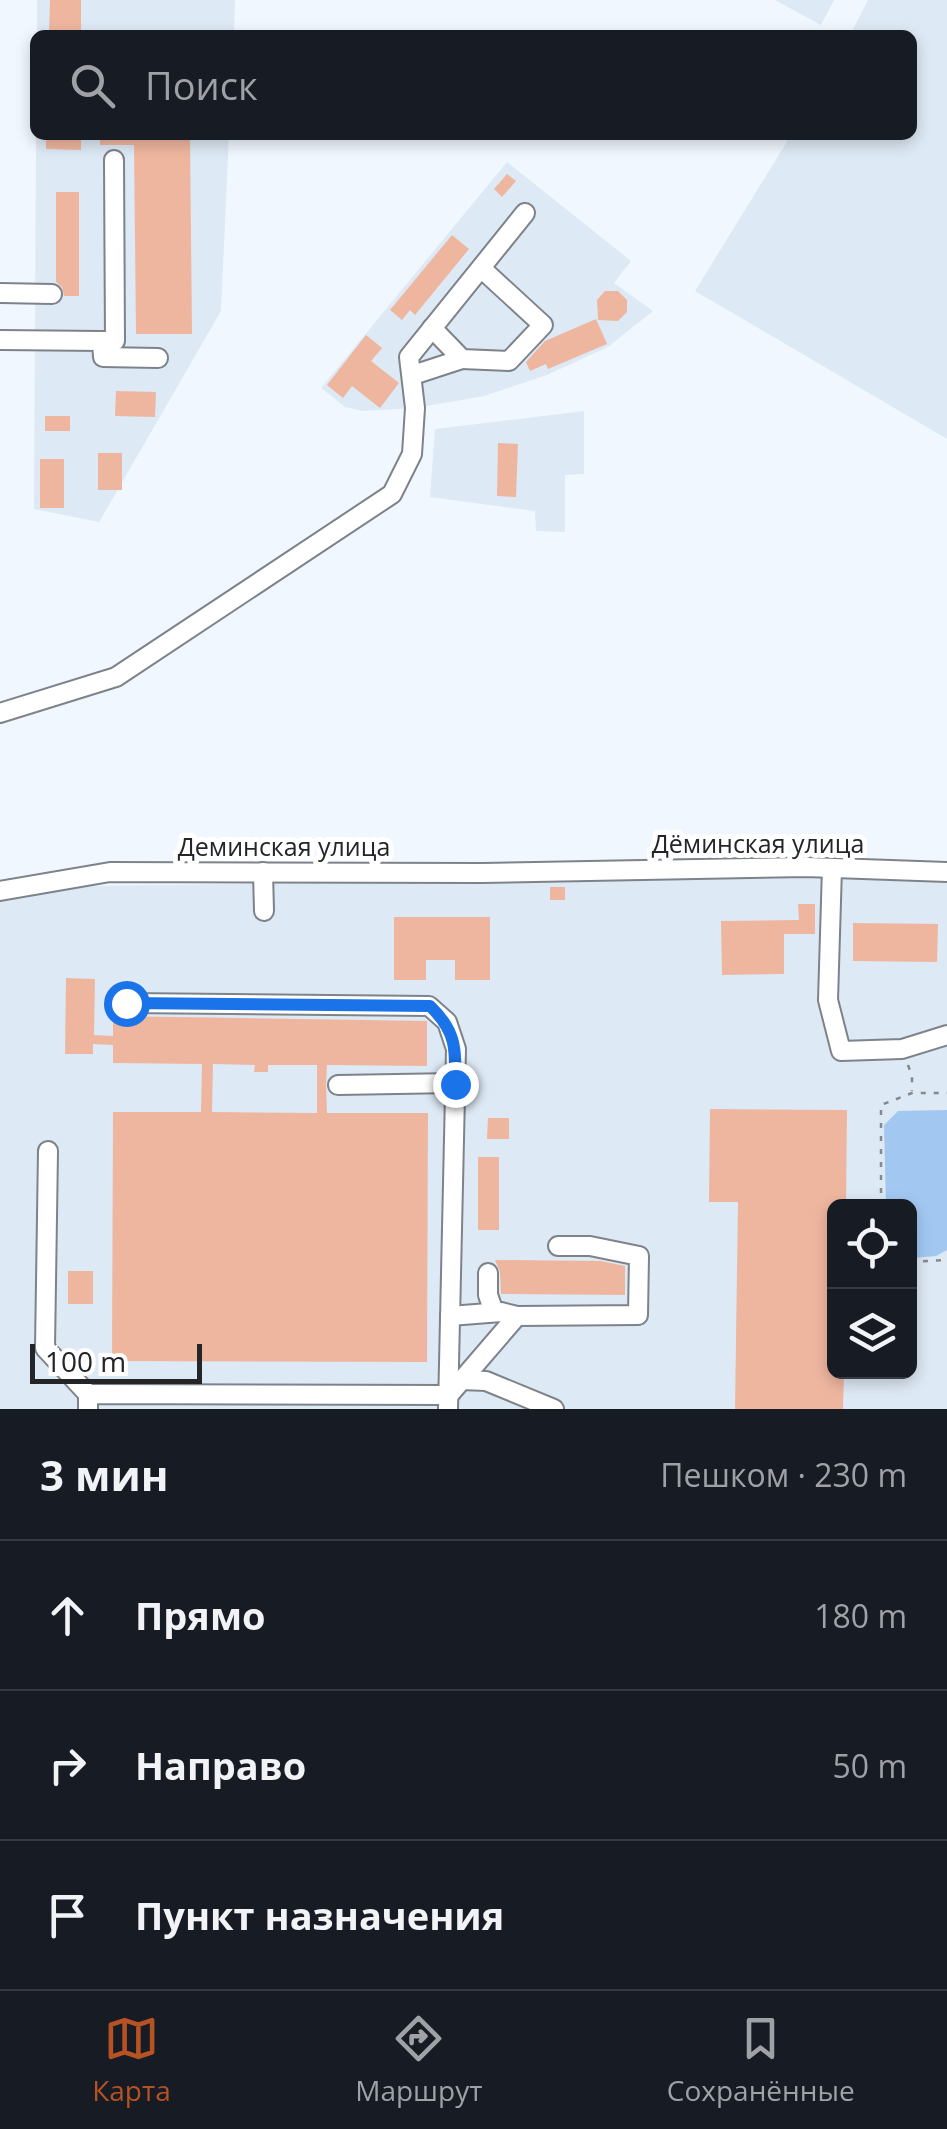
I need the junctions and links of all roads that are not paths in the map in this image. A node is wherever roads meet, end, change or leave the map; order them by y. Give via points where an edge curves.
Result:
1 (114, 160) dead end
2 (525, 213) dead end
3 (481, 268) junction
4 (0, 294) edge
5 (52, 294) dead end
6 (432, 328) junction
7 (0, 340) edge
8 (102, 341) junction
9 (158, 358) dead end
10 (462, 359) junction
11 (413, 374) junction
12 (0, 712) edge
13 (832, 868) junction
14 (569, 870) joint
15 (263, 872) junction
16 (947, 872) edge
17 (0, 891) edge
18 (262, 901) dead end
19 (126, 1003) dead end
20 (947, 1035) edge
21 (338, 1084) dead end
22 (455, 1084) junction
23 (48, 1151) dead end
24 (558, 1246) dead end
25 (488, 1273) dead end
26 (488, 1313) junction
27 (450, 1316) junction
28 (517, 1316) junction
29 (450, 1346) junction
30 (462, 1380) junction
31 (88, 1401) edge
32 (449, 1402) edge
33 (554, 1409) edge

1 - 8 street via 116,341
2 - 3 street
3 - 6 street
3 - 10 street via 543,325 510,361
4 - 5 street
6 - 10 street
6 - 11 street via 409,357
7 - 8 street
8 - 9 street via 103,358
10 - 11 street
11 - 12 street via 412,454 392,494 116,677
13 - 14 street, Дёминская улица
13 - 16 street, Дёминская улица
13 - 20 street via 828,1000 841,1051 902,1049
14 - 15 street, Деминская улица
15 - 17 street, Деминская улица via 110,872
15 - 18 street
19 - 22 street via 430,1006 447,1022 456,1049
21 - 22 street
22 - 27 street
23 - 31 street via 44,1348
24 - 28 street via 639,1256 638,1315
25 - 26 street
26 - 27 street
26 - 28 street
26 - 29 street
27 - 29 street
28 - 30 street
29 - 32 street
30 - 32 street
30 - 33 street via 486,1381
31 - 32 street

